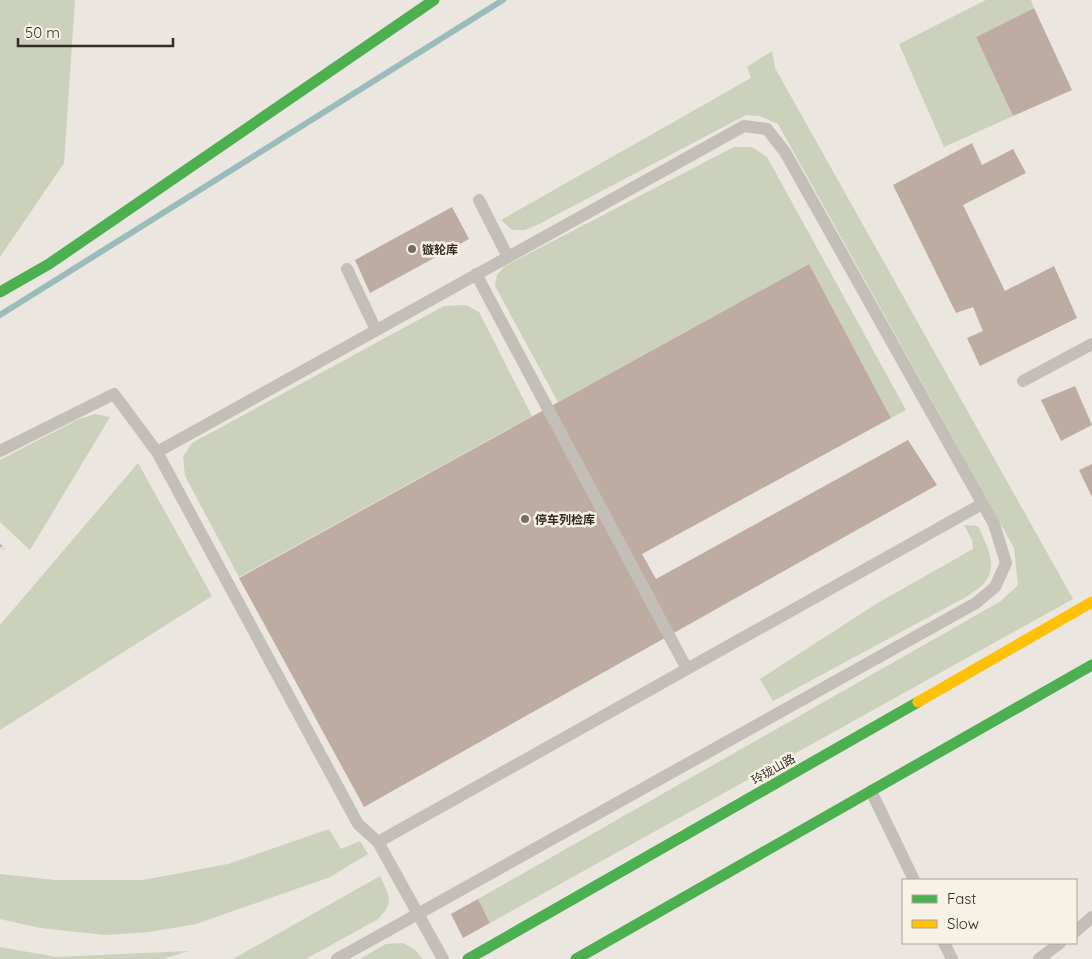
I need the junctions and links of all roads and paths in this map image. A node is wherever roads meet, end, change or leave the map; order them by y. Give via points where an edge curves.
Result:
1 (434, 0) edge
2 (479, 200) dead end
3 (508, 257) junction
4 (347, 269) dead end
5 (476, 274) junction
6 (0, 292) edge
7 (376, 330) junction
8 (1092, 344) edge
9 (1022, 381) dead end
10 (0, 451) edge
11 (157, 452) junction
12 (982, 504) junction
13 (0, 545) edge
14 (4, 549) dead end
15 (1092, 602) edge
16 (1092, 665) edge
17 (687, 669) junction
18 (872, 790) junction
19 (378, 842) junction
20 (914, 879) edge
21 (417, 914) junction
22 (1092, 917) edge
23 (1077, 930) edge
24 (944, 944) edge
25 (1059, 944) edge
26 (337, 959) edge
27 (443, 959) edge
28 (468, 959) edge
29 (576, 959) edge
30 (952, 959) edge
31 (1039, 959) edge

1 - 6 main road via 49,264
2 - 3 lane
3 - 5 lane
3 - 12 lane via 744,126 767,129 784,152
4 - 7 lane
5 - 7 lane
5 - 17 lane
7 - 11 lane
8 - 9 lane
10 - 11 lane via 114,394
11 - 19 lane via 358,824
12 - 17 lane
12 - 21 lane via 994,524 1006,563 995,587 976,604
13 - 14 path
15 - 28 main road, 玲珑山路
16 - 18 main road
17 - 19 lane
18 - 20 lane
18 - 29 main road
19 - 21 lane
21 - 26 lane
21 - 27 lane
22 - 23 lane
24 - 30 lane
25 - 31 lane

